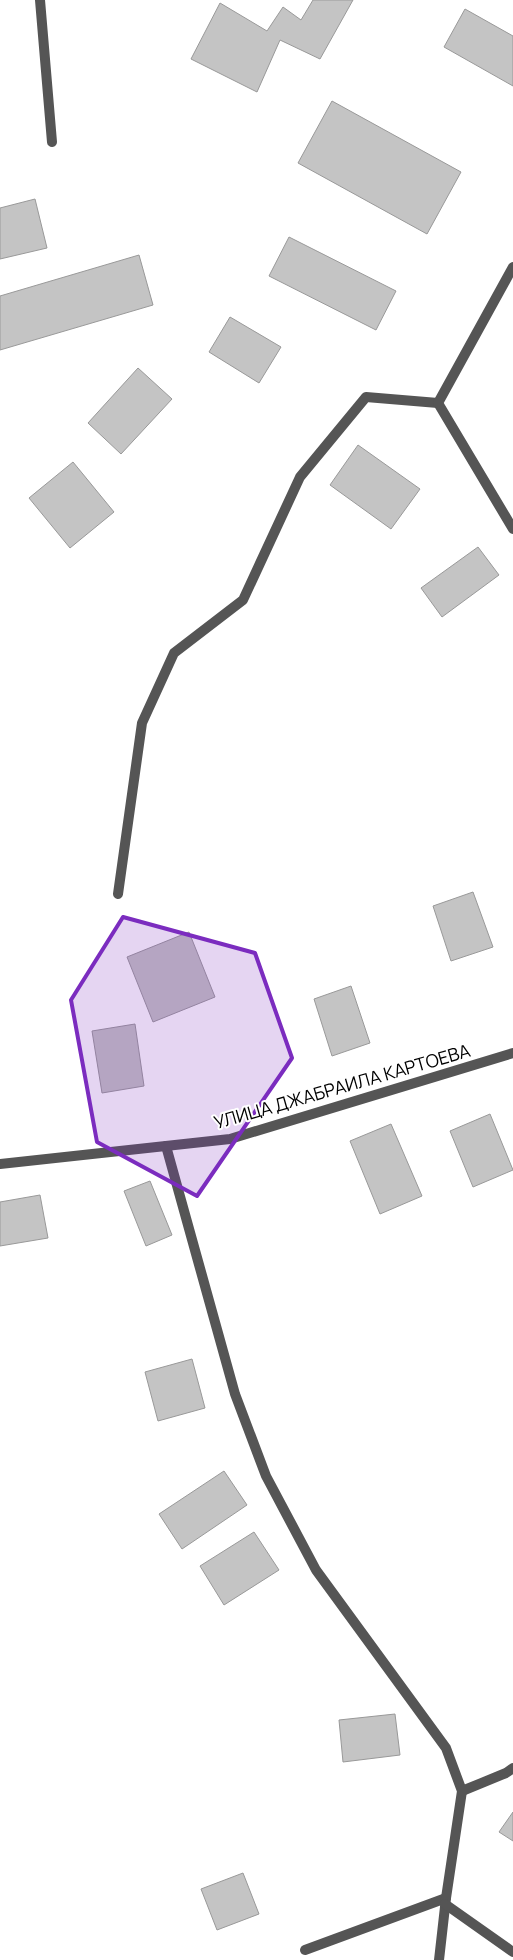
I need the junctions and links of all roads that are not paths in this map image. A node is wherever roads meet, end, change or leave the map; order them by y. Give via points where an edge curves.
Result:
1 (40, 0) edge
2 (52, 142) dead end
3 (513, 267) edge
4 (438, 403) junction
5 (513, 529) edge
6 (118, 894) dead end
7 (513, 1052) edge
8 (166, 1146) junction
9 (0, 1164) edge
10 (513, 1768) edge
11 (462, 1791) junction
12 (445, 1901) junction
13 (306, 1950) dead end
14 (513, 1952) edge
15 (439, 1960) edge

1 - 2 street
3 - 4 street
4 - 5 street
4 - 6 street via 366,397 300,477 243,600 174,653 142,723
7 - 8 street, УЛИЦА ДЖАБРАИЛА КАРТОЕВА via 230,1139
8 - 9 street, УЛИЦА ДЖАБРАИЛА КАРТОЕВА
8 - 11 street via 235,1394 266,1476 316,1570 446,1748
10 - 11 street
11 - 12 street
12 - 13 street
12 - 14 street
12 - 15 street

